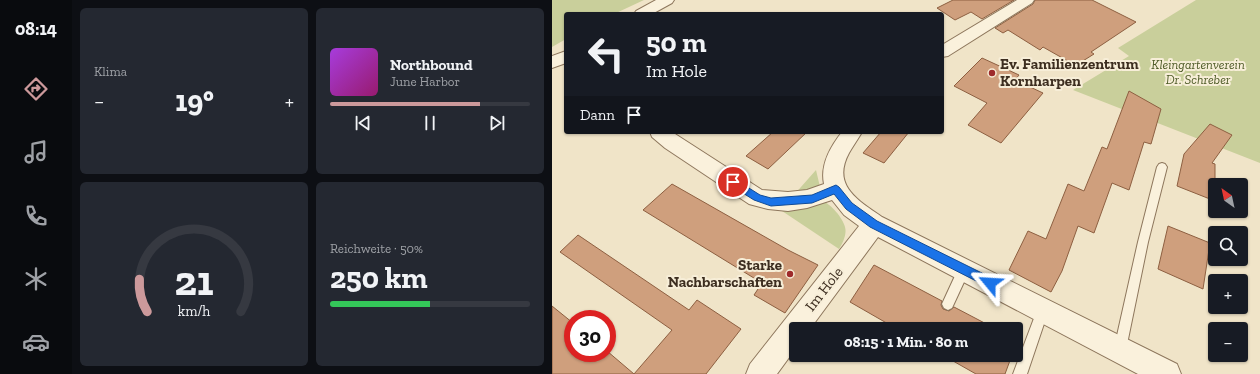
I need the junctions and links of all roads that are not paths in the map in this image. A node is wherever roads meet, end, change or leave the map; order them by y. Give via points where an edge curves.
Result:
1 (667, 0) edge
2 (1027, 0) edge
3 (645, 12) edge
4 (944, 51) edge
5 (564, 57) edge
6 (552, 63) edge
7 (661, 134) edge
8 (852, 134) edge
9 (1162, 167) dead end
10 (836, 189) junction
11 (874, 224) junction
12 (964, 269) junction
13 (948, 304) dead end
14 (1043, 309) junction
15 (1120, 349) junction
16 (760, 374) edge
17 (1020, 374) edge
18 (1167, 374) edge

1 - 3 street
2 - 4 street
5 - 6 street
7 - 10 street via 757,198 771,202 806,200
8 - 10 street via 836,157 832,171
9 - 15 lane
10 - 11 street via 849,206
11 - 12 street
11 - 16 street, Im Hole
12 - 13 lane
12 - 14 street
14 - 15 street
14 - 17 lane
15 - 18 street

